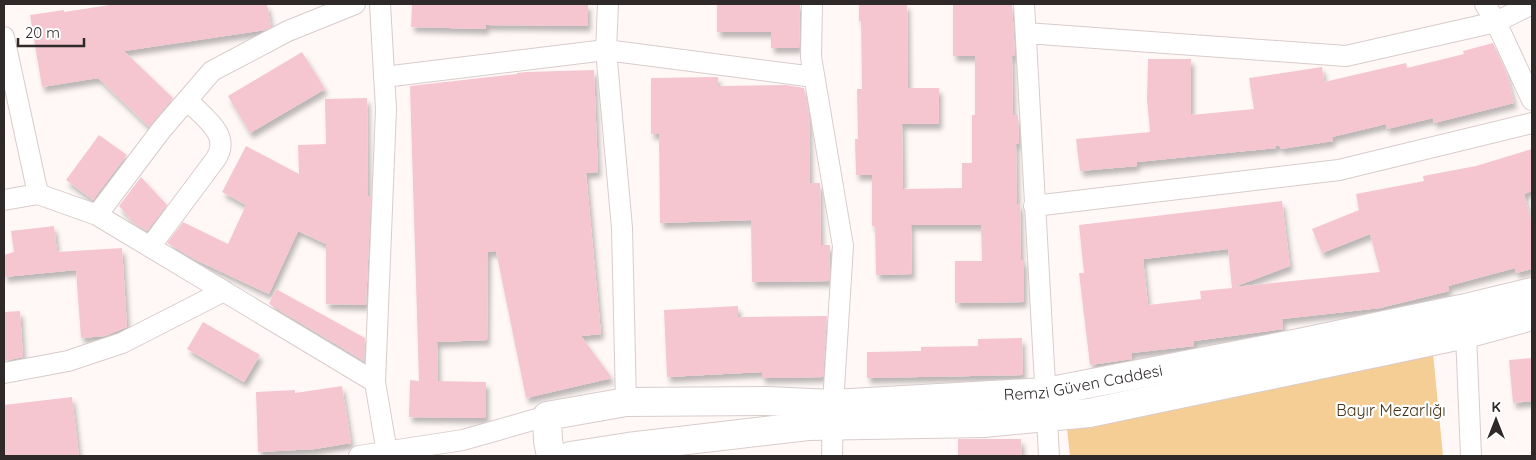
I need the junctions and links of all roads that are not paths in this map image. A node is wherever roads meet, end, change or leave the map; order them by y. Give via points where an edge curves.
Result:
1 (355, 4) edge
2 (380, 4) edge
3 (608, 4) edge
4 (812, 4) edge
5 (1024, 4) edge
6 (1485, 4) edge
7 (1532, 4) edge
8 (1496, 22) junction
9 (1026, 33) junction
10 (4, 37) edge
11 (606, 50) junction
12 (384, 77) junction
13 (814, 77) junction
14 (187, 100) junction
15 (1532, 100) edge
16 (1532, 123) edge
17 (38, 194) junction
18 (4, 200) edge
19 (1034, 206) junction
20 (97, 215) junction
21 (150, 247) junction
22 (224, 291) junction
23 (1532, 292) edge
24 (1532, 316) edge
25 (1466, 334) junction
26 (4, 373) edge
27 (375, 382) junction
28 (626, 402) junction
29 (1046, 404) junction
30 (833, 415) junction
31 (548, 416) junction
32 (628, 452) edge
33 (387, 453) junction
34 (359, 456) edge
35 (551, 456) edge
36 (570, 456) edge
37 (832, 456) edge
38 (1049, 456) edge
39 (1471, 456) edge

1 - 14 street via 288,31 212,72
2 - 12 street
3 - 11 street
4 - 13 street
5 - 9 street
6 - 8 street
7 - 8 street
8 - 9 street via 1346,56
8 - 15 street
9 - 19 street
10 - 17 street
11 - 12 street
11 - 13 street
11 - 28 street via 622,228
12 - 27 street via 386,109
13 - 30 street via 842,246
14 - 20 street
14 - 21 street via 219,133 220,154
16 - 19 street via 1340,170
17 - 18 street
17 - 20 street
19 - 29 street
20 - 21 street
21 - 22 street
22 - 26 street via 122,343 68,361
22 - 27 street
23 - 29 main road, Remzi Güven Caddesi
24 - 25 main road, Remzi Güven Caddesi
25 - 29 main road, Remzi Güven Caddesi via 1089,413
25 - 39 street
27 - 33 street
28 - 30 main road, Remzi Güven Caddesi via 767,401
28 - 31 main road, Remzi Güven Caddesi
28 - 32 main road
29 - 30 main road, Remzi Güven Caddesi via 984,423
29 - 38 street
30 - 32 main road, Remzi Güven Caddesi via 808,426
30 - 37 street
31 - 33 street via 463,440
31 - 35 main road
32 - 36 main road, Remzi Güven Caddesi
33 - 34 street

